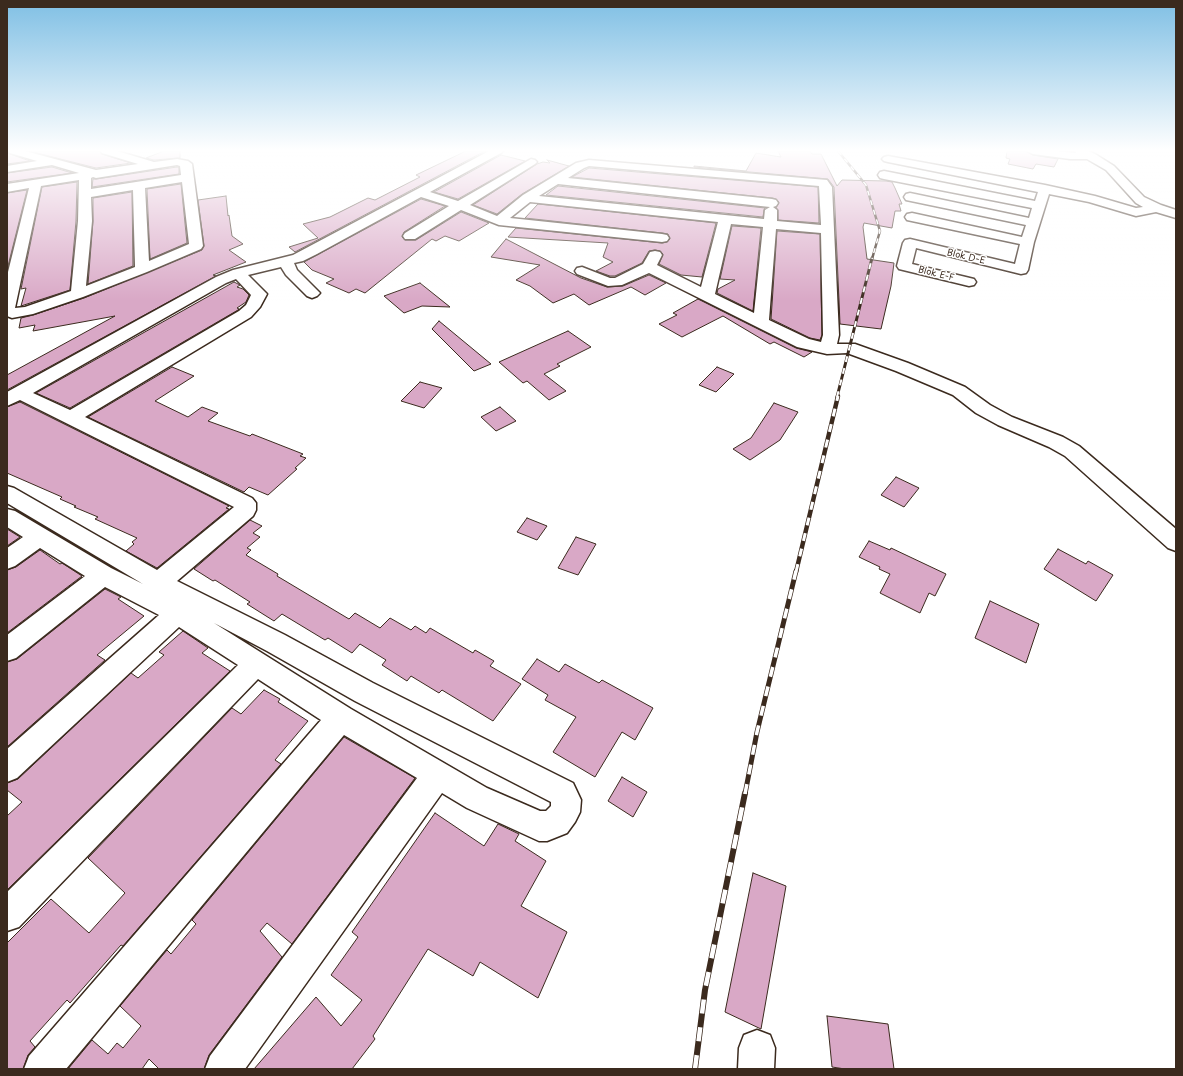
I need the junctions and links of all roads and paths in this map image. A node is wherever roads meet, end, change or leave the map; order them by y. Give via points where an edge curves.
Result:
1 (32, 201) edge
2 (85, 201) edge
3 (140, 201) edge
4 (193, 201) edge
5 (405, 201) edge
6 (446, 201) edge
7 (469, 201) edge
8 (523, 201) edge
9 (556, 201) edge
10 (755, 201) edge
11 (826, 201) edge
12 (930, 201) edge
13 (1019, 201) edge
14 (1040, 201) edge
15 (1099, 201) edge
16 (1142, 201) edge
17 (772, 203) joint
18 (1038, 205) junction
19 (461, 206) junction
20 (1156, 208) junction
21 (670, 214) junction
22 (1176, 214) edge
23 (912, 217) dead end
24 (725, 219) junction
25 (499, 221) junction
26 (1033, 223) junction
27 (771, 224) junction
28 (827, 230) junction
29 (410, 236) dead end
30 (662, 238) junction
31 (1027, 242) junction
32 (910, 243) joint
33 (286, 262) junction
34 (649, 267) junction
35 (142, 269) junction
36 (582, 272) dead end
37 (238, 273) junction
38 (969, 282) dead end
39 (312, 293) dead end
40 (78, 294) junction
41 (707, 295) junction
42 (7, 307) edge
43 (7, 310) edge
44 (761, 322) junction
45 (827, 349) junction
46 (13, 396) edge
47 (70, 418) junction
48 (7, 493) edge
49 (7, 517) edge
50 (39, 536) junction
51 (1176, 542) edge
52 (7, 560) edge
53 (103, 574) junction
54 (159, 582) junction
55 (178, 613) junction
56 (7, 650) edge
57 (256, 663) junction
58 (341, 718) junction
59 (7, 768) edge
60 (438, 774) junction
61 (7, 915) edge
62 (42, 1069) edge
63 (223, 1069) edge

1 - 42 street
2 - 40 street
3 - 35 street
4 - 35 street via 202,243
5 - 33 street via 312,251
6 - 19 street
7 - 19 street
8 - 25 street
9 - 21 street
10 - 17 street
11 - 28 street
12 - 26 street
13 - 18 street
14 - 18 street
15 - 20 street via 1136,212
16 - 20 street
17 - 27 street
18 - 26 street
19 - 25 street
19 - 29 street
20 - 22 street
21 - 24 street
21 - 30 street
23 - 31 street
24 - 27 street
24 - 41 street
25 - 30 street
26 - 31 street
27 - 28 street
27 - 44 street
28 - 45 street via 831,335
30 - 34 street
31 - 32 street, Blok D-E via 1021,270
32 - 38 street, Blok E-F via 904,266
33 - 37 street
33 - 39 street via 291,272
34 - 36 street via 612,282
34 - 41 street
35 - 40 street
37 - 46 street via 221,280
37 - 47 street via 259,294 252,307 244,314
40 - 43 street via 27,311 12,313
41 - 44 street
44 - 45 street via 803,343
45 - 51 street via 849,348 902,367 959,391 1005,421 1056,442 1072,451
46 - 47 street
47 - 54 street via 246,503 244,510
48 - 54 street
49 - 50 street
50 - 52 street
50 - 53 street
53 - 55 street
53 - 56 street
54 - 60 street via 364,692 563,793 566,800 565,812 556,822 539,826 477,798
55 - 57 street
55 - 59 street
57 - 58 street
57 - 61 street
58 - 60 street
58 - 62 street
60 - 63 street

